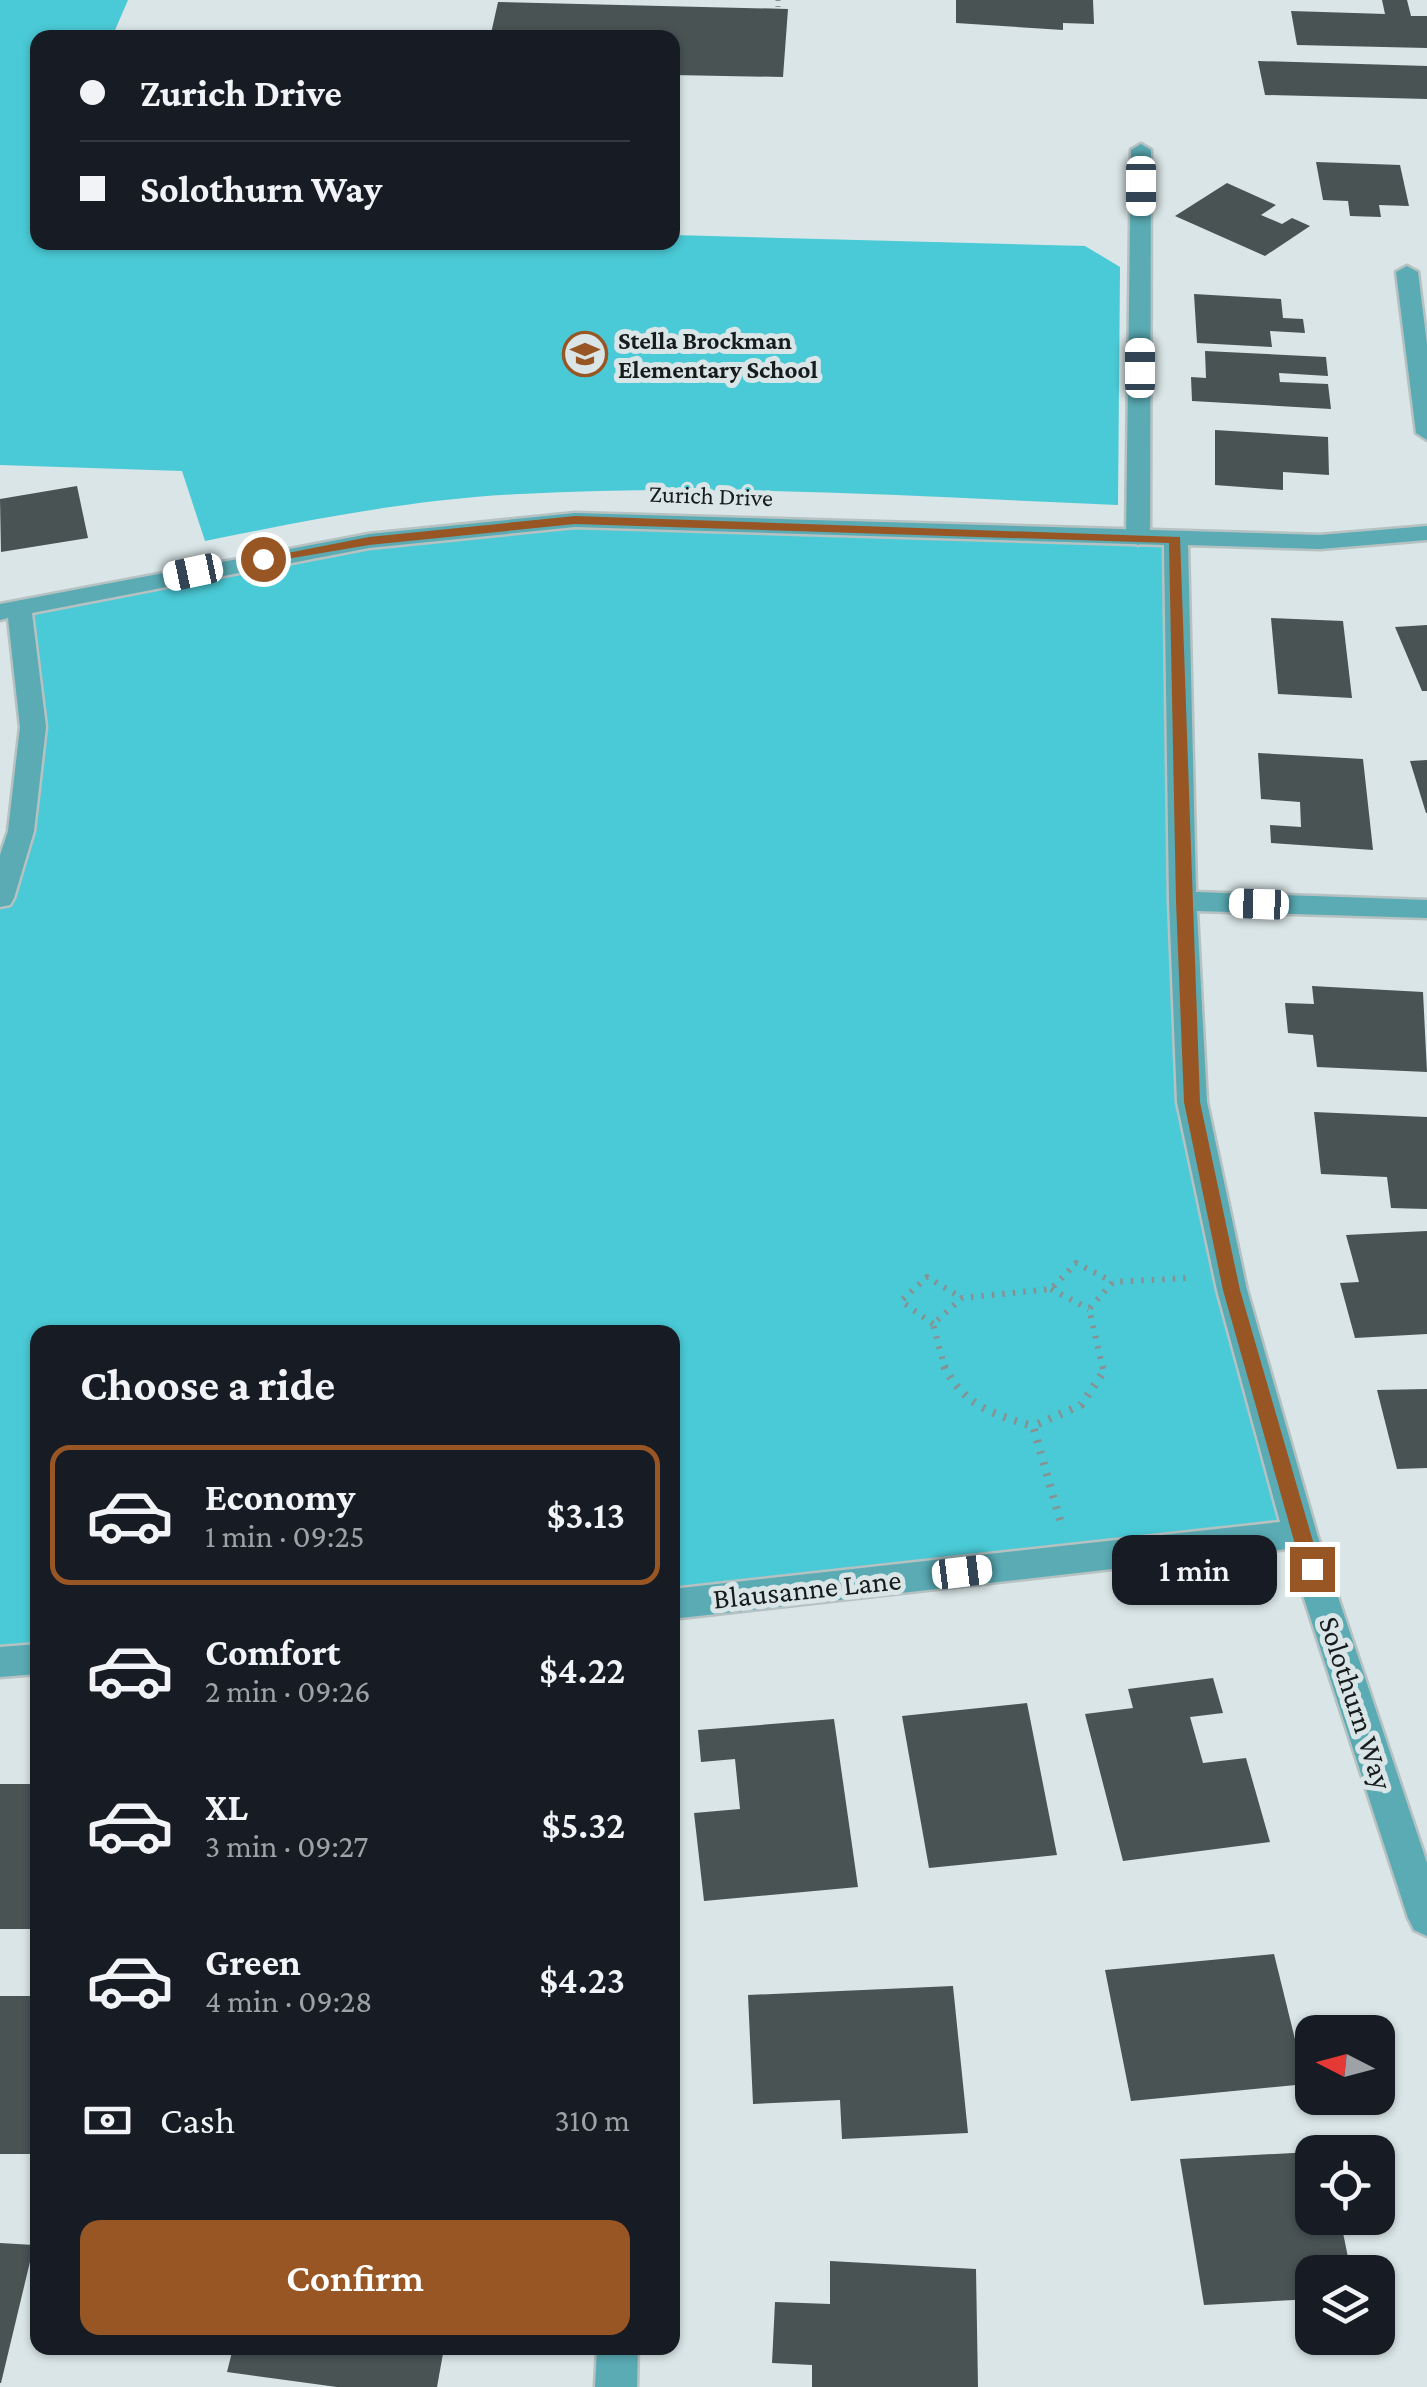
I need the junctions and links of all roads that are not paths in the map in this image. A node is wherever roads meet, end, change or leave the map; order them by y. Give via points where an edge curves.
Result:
1 (1141, 150) dead end
2 (1407, 272) dead end
3 (1427, 433) edge
4 (1427, 534) edge
5 (1138, 538) junction
6 (1176, 540) junction
7 (10, 610) edge
8 (0, 898) edge
9 (1183, 901) junction
10 (1427, 908) edge
11 (1300, 1534) junction
12 (680, 1603) edge
13 (30, 1660) edge
14 (0, 1662) edge
15 (1427, 1918) edge
16 (618, 2355) edge
17 (616, 2387) edge

1 - 5 street
2 - 3 street
4 - 6 street, Zurich Drive via 1320,542
5 - 6 street, Zurich Drive
5 - 7 street, Zurich Drive via 575,520 369,541
6 - 9 street, Solothurn Way
7 - 8 street via 32,727 21,831
9 - 10 street
9 - 11 street, Solothurn Way via 1192,1102 1228,1276
11 - 12 street, Blausanne Lane
11 - 15 street, Solothurn Way
13 - 14 street
16 - 17 street

